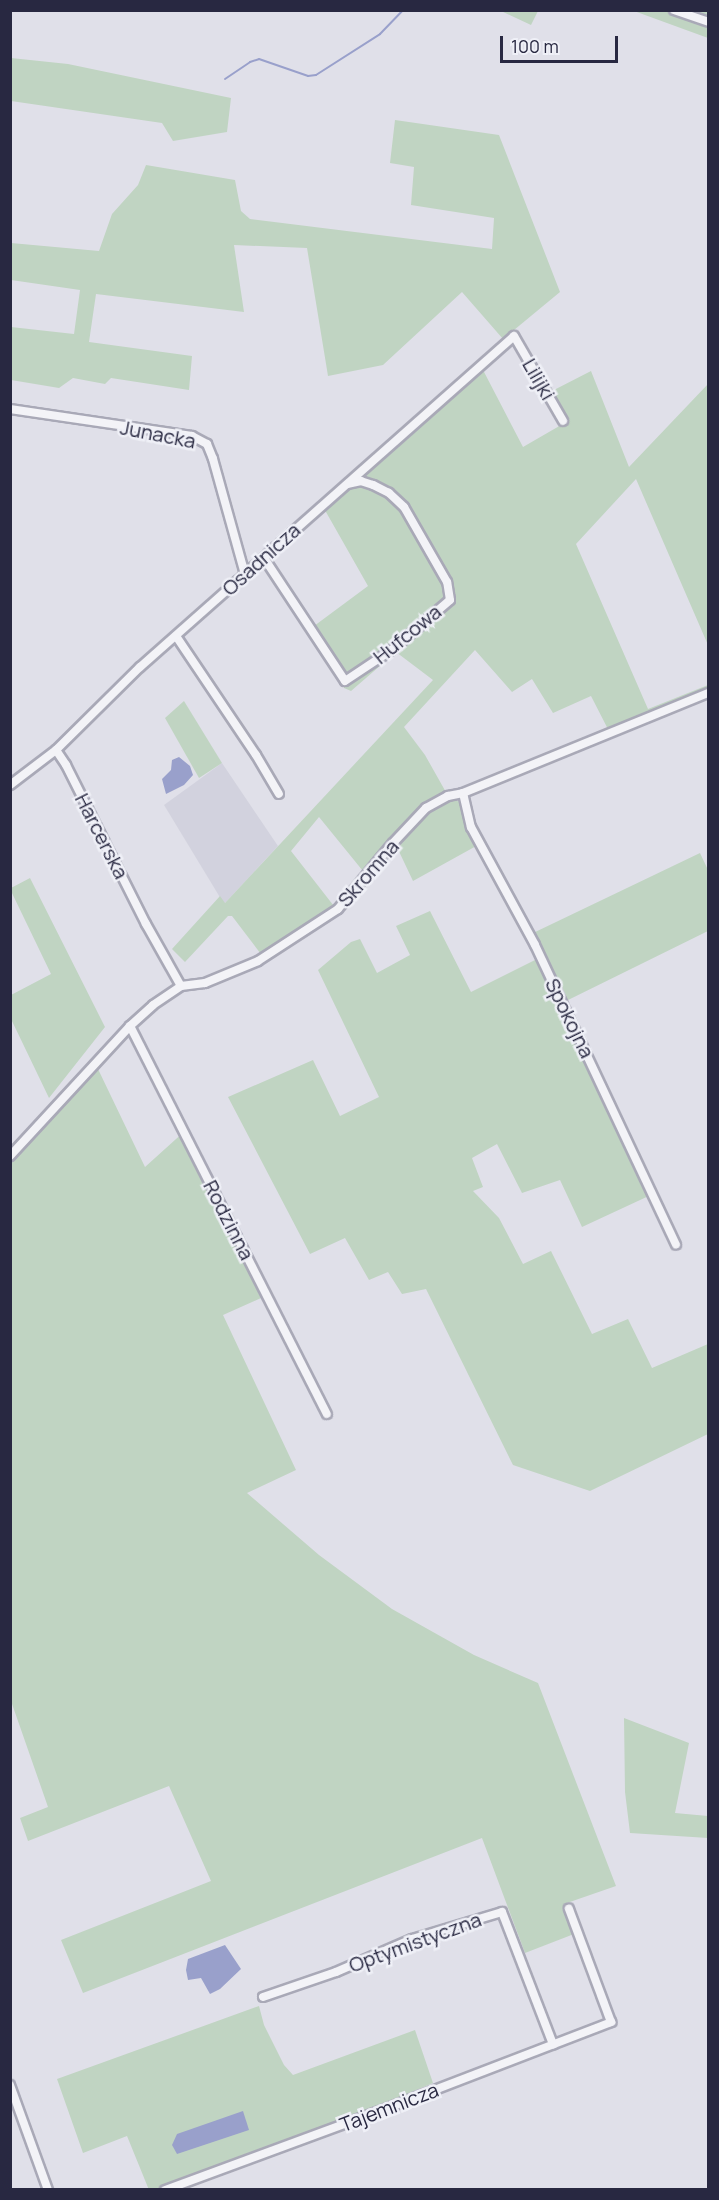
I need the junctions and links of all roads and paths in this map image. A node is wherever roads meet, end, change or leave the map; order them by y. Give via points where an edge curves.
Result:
1 (674, 10) edge
2 (708, 21) edge
3 (514, 336) joint
4 (10, 409) edge
5 (563, 421) dead end
6 (345, 485) junction
7 (264, 558) junction
8 (245, 574) junction
9 (176, 636) junction
10 (708, 693) edge
11 (56, 750) junction
12 (10, 785) edge
13 (463, 793) junction
14 (279, 794) dead end
15 (181, 986) junction
16 (130, 1026) junction
17 (10, 1156) edge
18 (676, 1244) dead end
19 (327, 1414) dead end
20 (569, 1910) dead end
21 (263, 1997) dead end
22 (553, 2044) junction
23 (10, 2085) edge
24 (48, 2190) edge
25 (165, 2190) edge

1 - 2 street
3 - 5 street, Lilijki
3 - 6 street, Osadnicza
4 - 8 street, Junacka via 192,436 207,444
6 - 7 street, Osadnicza
6 - 7 street, Hufcowa via 361,481 373,485 404,507 447,582 450,600 393,649 345,681
7 - 8 street, Osadnicza
8 - 9 street, Osadnicza
9 - 11 street, Osadnicza
9 - 14 street
10 - 13 street, Skromna
11 - 12 street, Osadnicza
11 - 15 street, Harcerska
13 - 15 street, Skromna via 426,808 338,909 258,961 206,983
13 - 18 street, Spokojna via 471,827 540,955
15 - 16 street, Skromna
16 - 17 street, Skromna
16 - 19 street, Rodzinna
20 - 22 street, Tajemnicza via 611,2022
21 - 22 street, Optymistyczna via 336,1972 412,1939 502,1912
22 - 25 street, Tajemnicza
23 - 24 street

